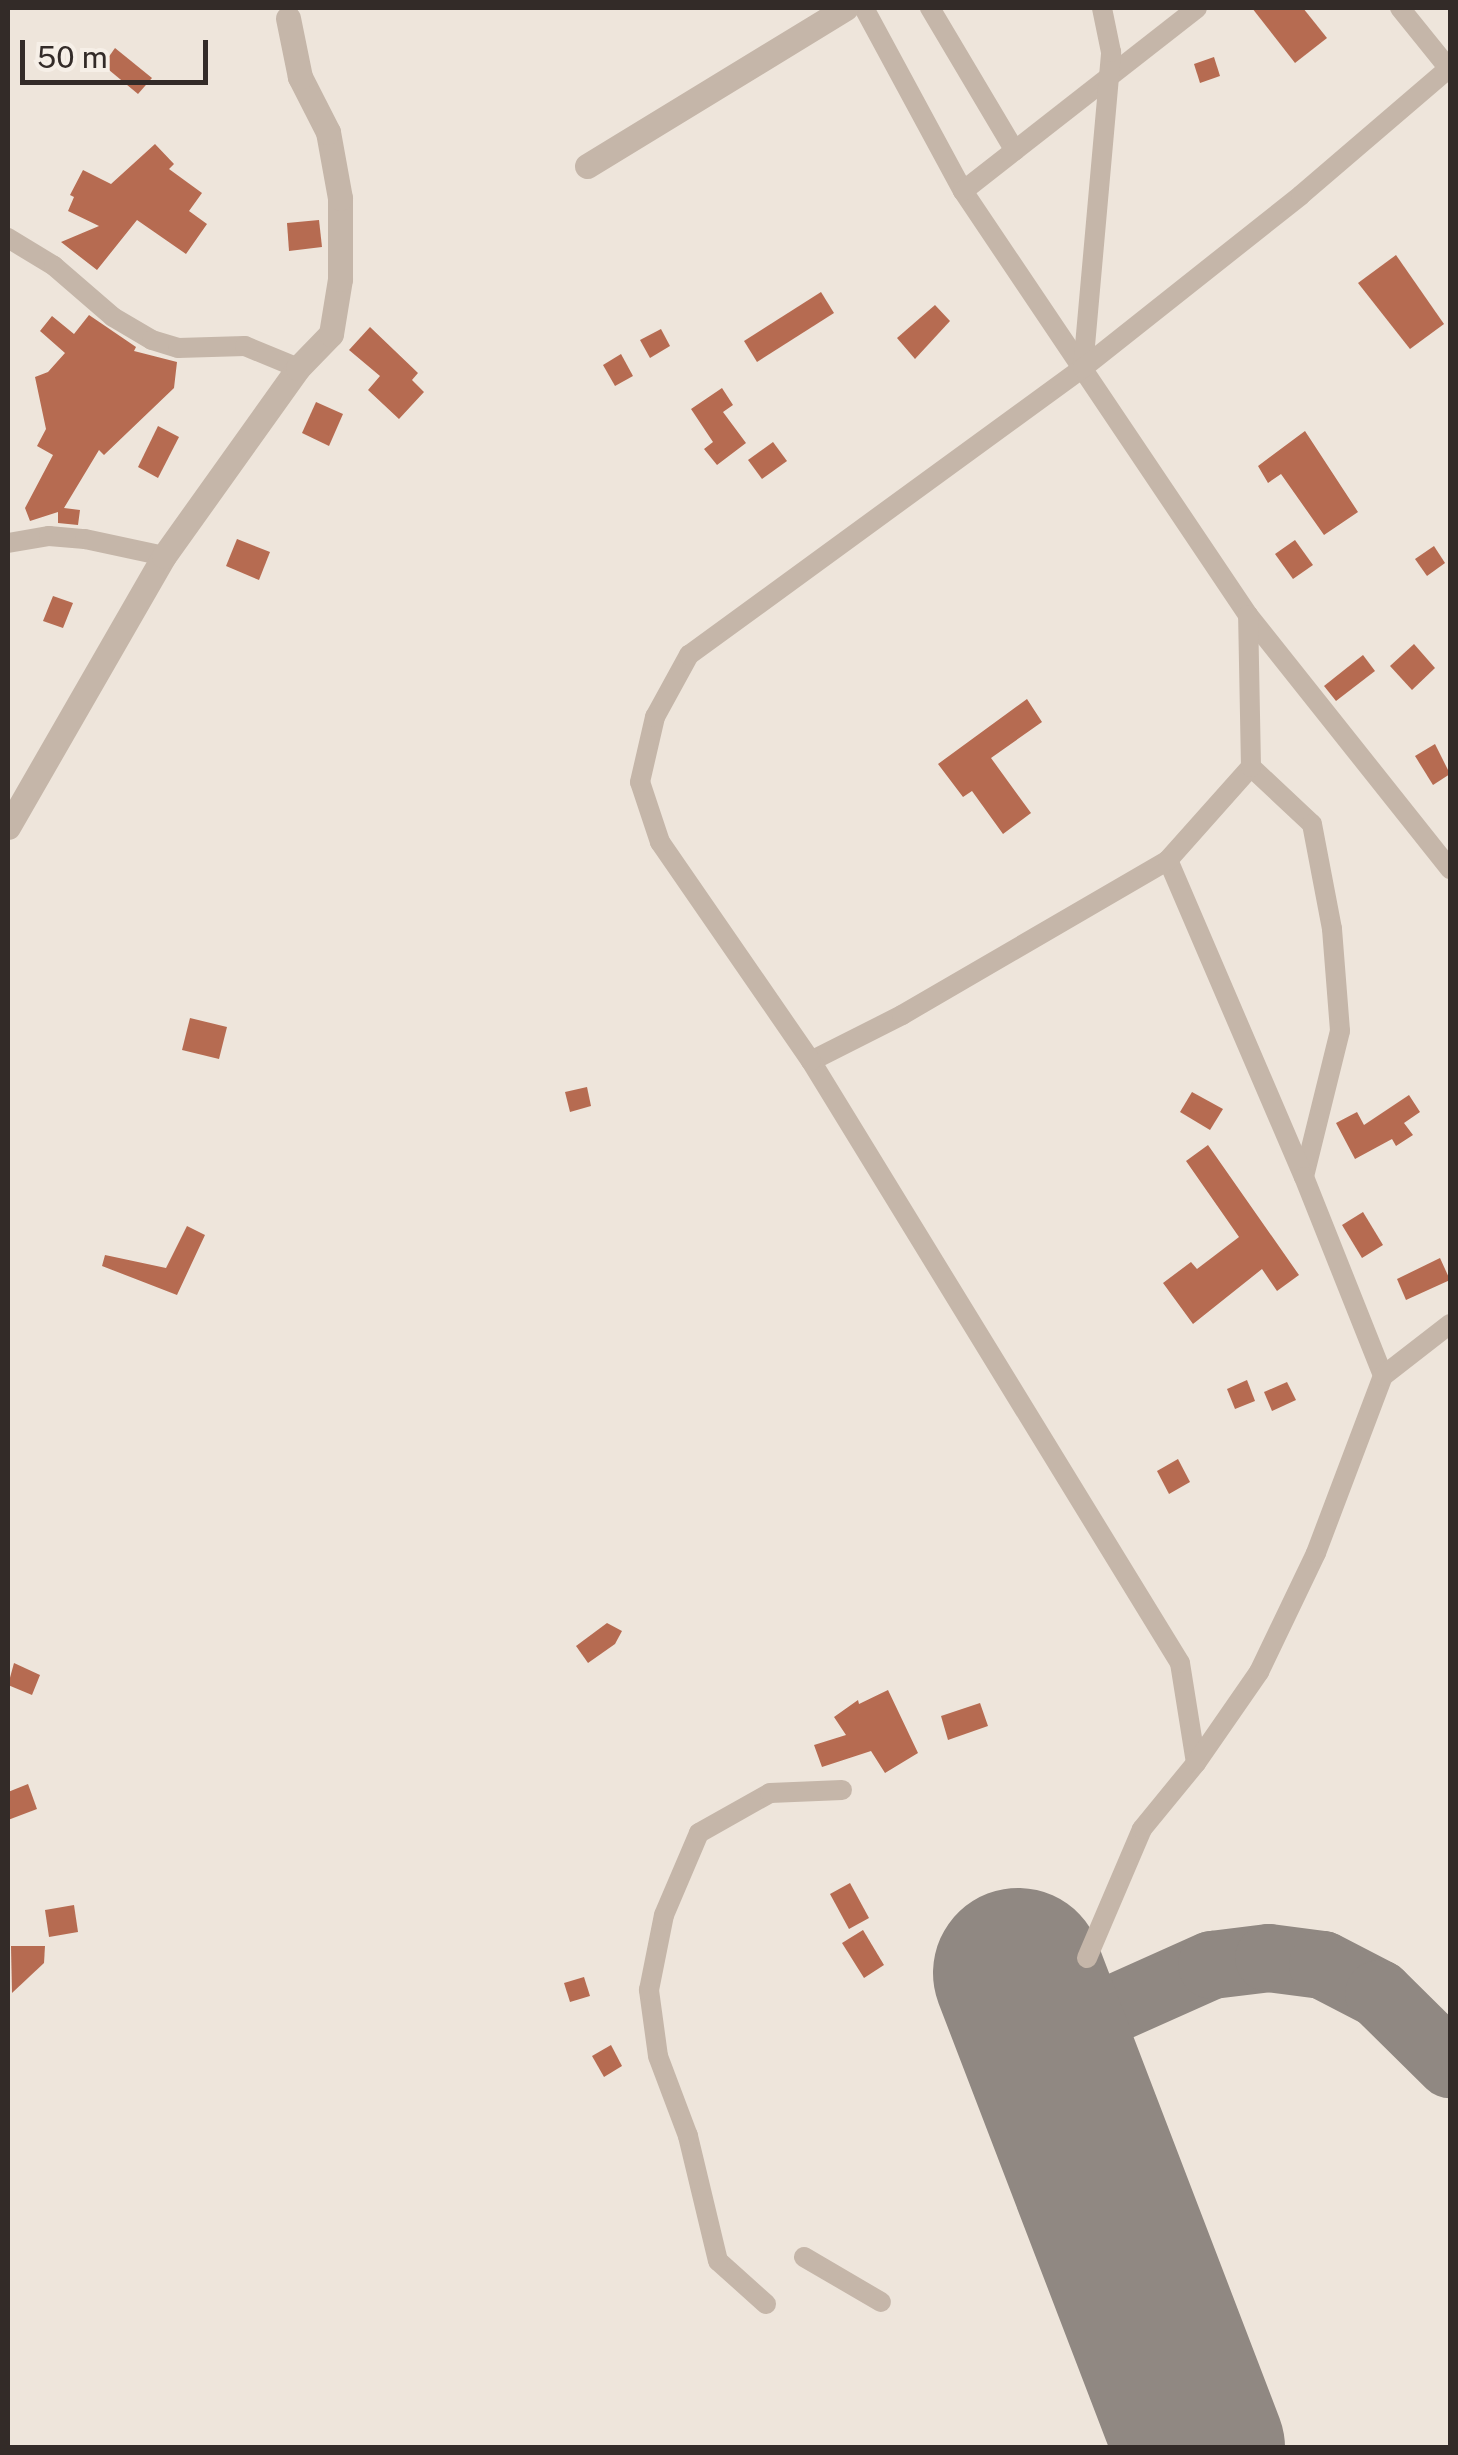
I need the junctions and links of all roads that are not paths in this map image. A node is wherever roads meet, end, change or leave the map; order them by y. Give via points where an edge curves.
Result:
1 (846, 8) edge
2 (864, 8) edge
3 (930, 8) edge
4 (1102, 8) edge
5 (1197, 8) edge
6 (1400, 8) edge
7 (288, 18) dead end
8 (1450, 70) edge
9 (1108, 77) junction
10 (1015, 150) junction
11 (586, 166) dead end
12 (963, 191) junction
13 (8, 238) edge
14 (298, 368) junction
15 (1083, 368) junction
16 (8, 542) edge
17 (164, 556) junction
18 (1248, 615) junction
19 (1250, 767) junction
20 (8, 827) edge
21 (1168, 860) junction
22 (1450, 869) edge
23 (811, 1061) junction
24 (1304, 1177) junction
25 (1450, 1324) edge
26 (1383, 1376) junction
27 (1196, 1764) junction
28 (842, 1790) dead end
29 (1088, 1958) dead end
30 (804, 2257) dead end
31 (882, 2302) dead end
32 (766, 2304) dead end

1 - 11 street
2 - 12 street
3 - 10 street
4 - 9 street via 1112,52
5 - 9 street
6 - 8 street
7 - 14 street via 300,77 328,132 340,198 340,279 331,334
8 - 15 street
9 - 10 street
9 - 15 street
10 - 12 street
12 - 15 street
13 - 14 street via 152,340 178,348 245,346
14 - 17 street
15 - 18 street
15 - 23 street via 689,655 654,718 640,782 660,842
16 - 17 street via 85,539
17 - 20 street
18 - 19 street
18 - 22 street
19 - 21 street
19 - 24 street via 1312,824 1332,929 1340,1032
21 - 23 street
21 - 24 street
23 - 27 street via 1180,1663
24 - 26 street
25 - 26 street
26 - 27 street via 1316,1553 1259,1672
27 - 29 street via 1142,1828
28 - 32 street via 770,1793 699,1833 664,1916 648,1990 658,2056 688,2136 718,2261
30 - 31 street

